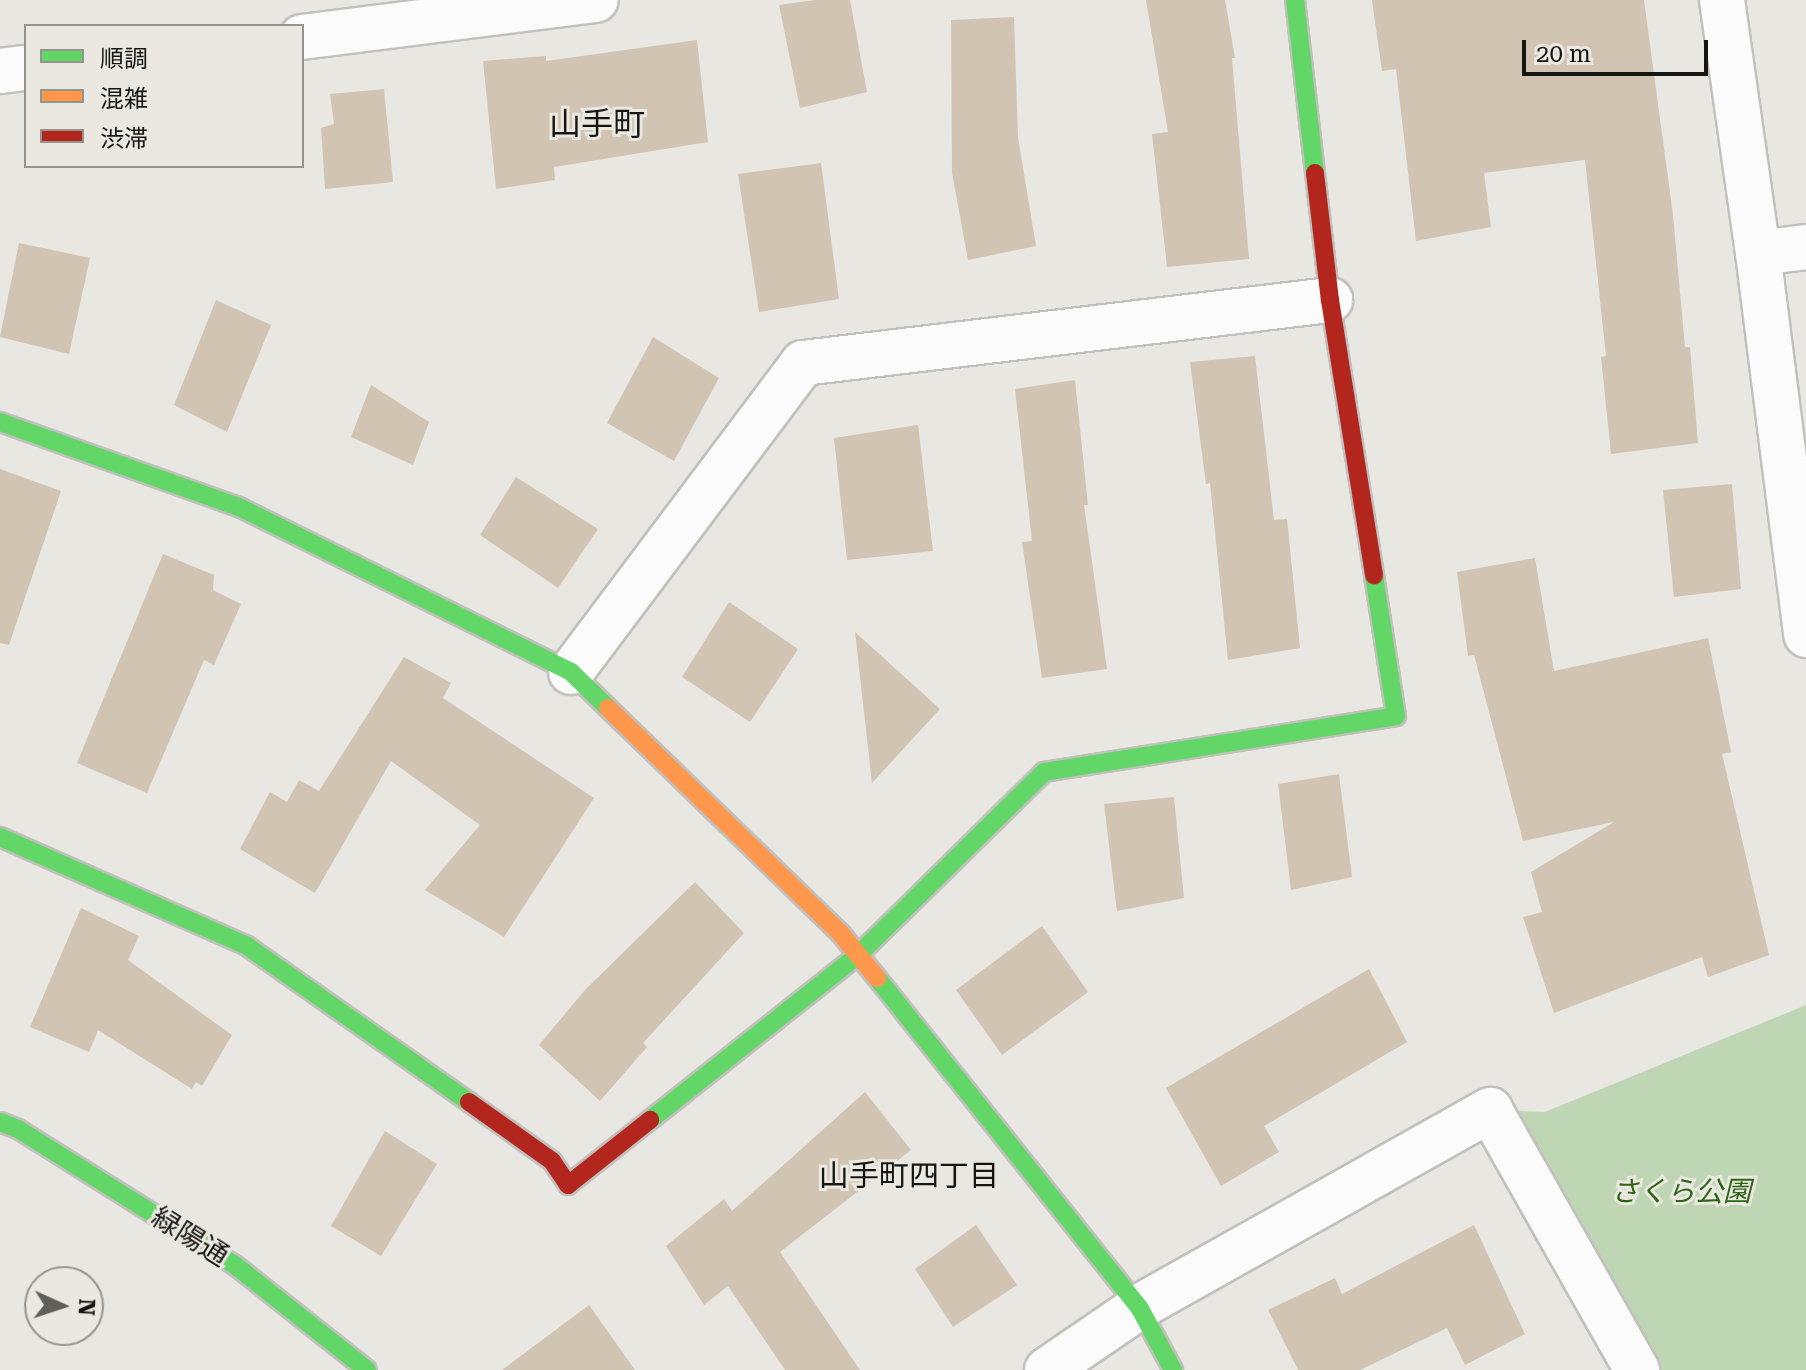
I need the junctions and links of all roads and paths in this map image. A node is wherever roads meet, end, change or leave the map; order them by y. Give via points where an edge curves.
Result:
1 (596, 0) edge
2 (1295, 0) edge
3 (1722, 0) edge
4 (392, 14) edge
5 (304, 36) edge
6 (24, 68) edge
7 (0, 71) edge
8 (1806, 247) edge
9 (1758, 253) junction
10 (1330, 300) junction
11 (0, 422) edge
12 (1806, 635) edge
13 (571, 672) junction
14 (0, 837) edge
15 (858, 955) junction
16 (0, 1122) edge
17 (1139, 1307) junction
18 (367, 1370) edge
19 (1047, 1370) edge
20 (1173, 1370) edge
21 (1637, 1370) edge

1 - 4 street
2 - 10 street
3 - 9 street
4 - 5 street
6 - 7 street
8 - 9 street
9 - 12 street
10 - 13 street via 803,363
10 - 15 street via 1396,716 1044,772
11 - 13 street via 239,507
13 - 15 street
14 - 15 street via 247,946 552,1161 568,1185
15 - 17 street
16 - 18 street, 緑陽通 via 236,1266
17 - 19 street
17 - 20 street
17 - 21 street via 1490,1110

